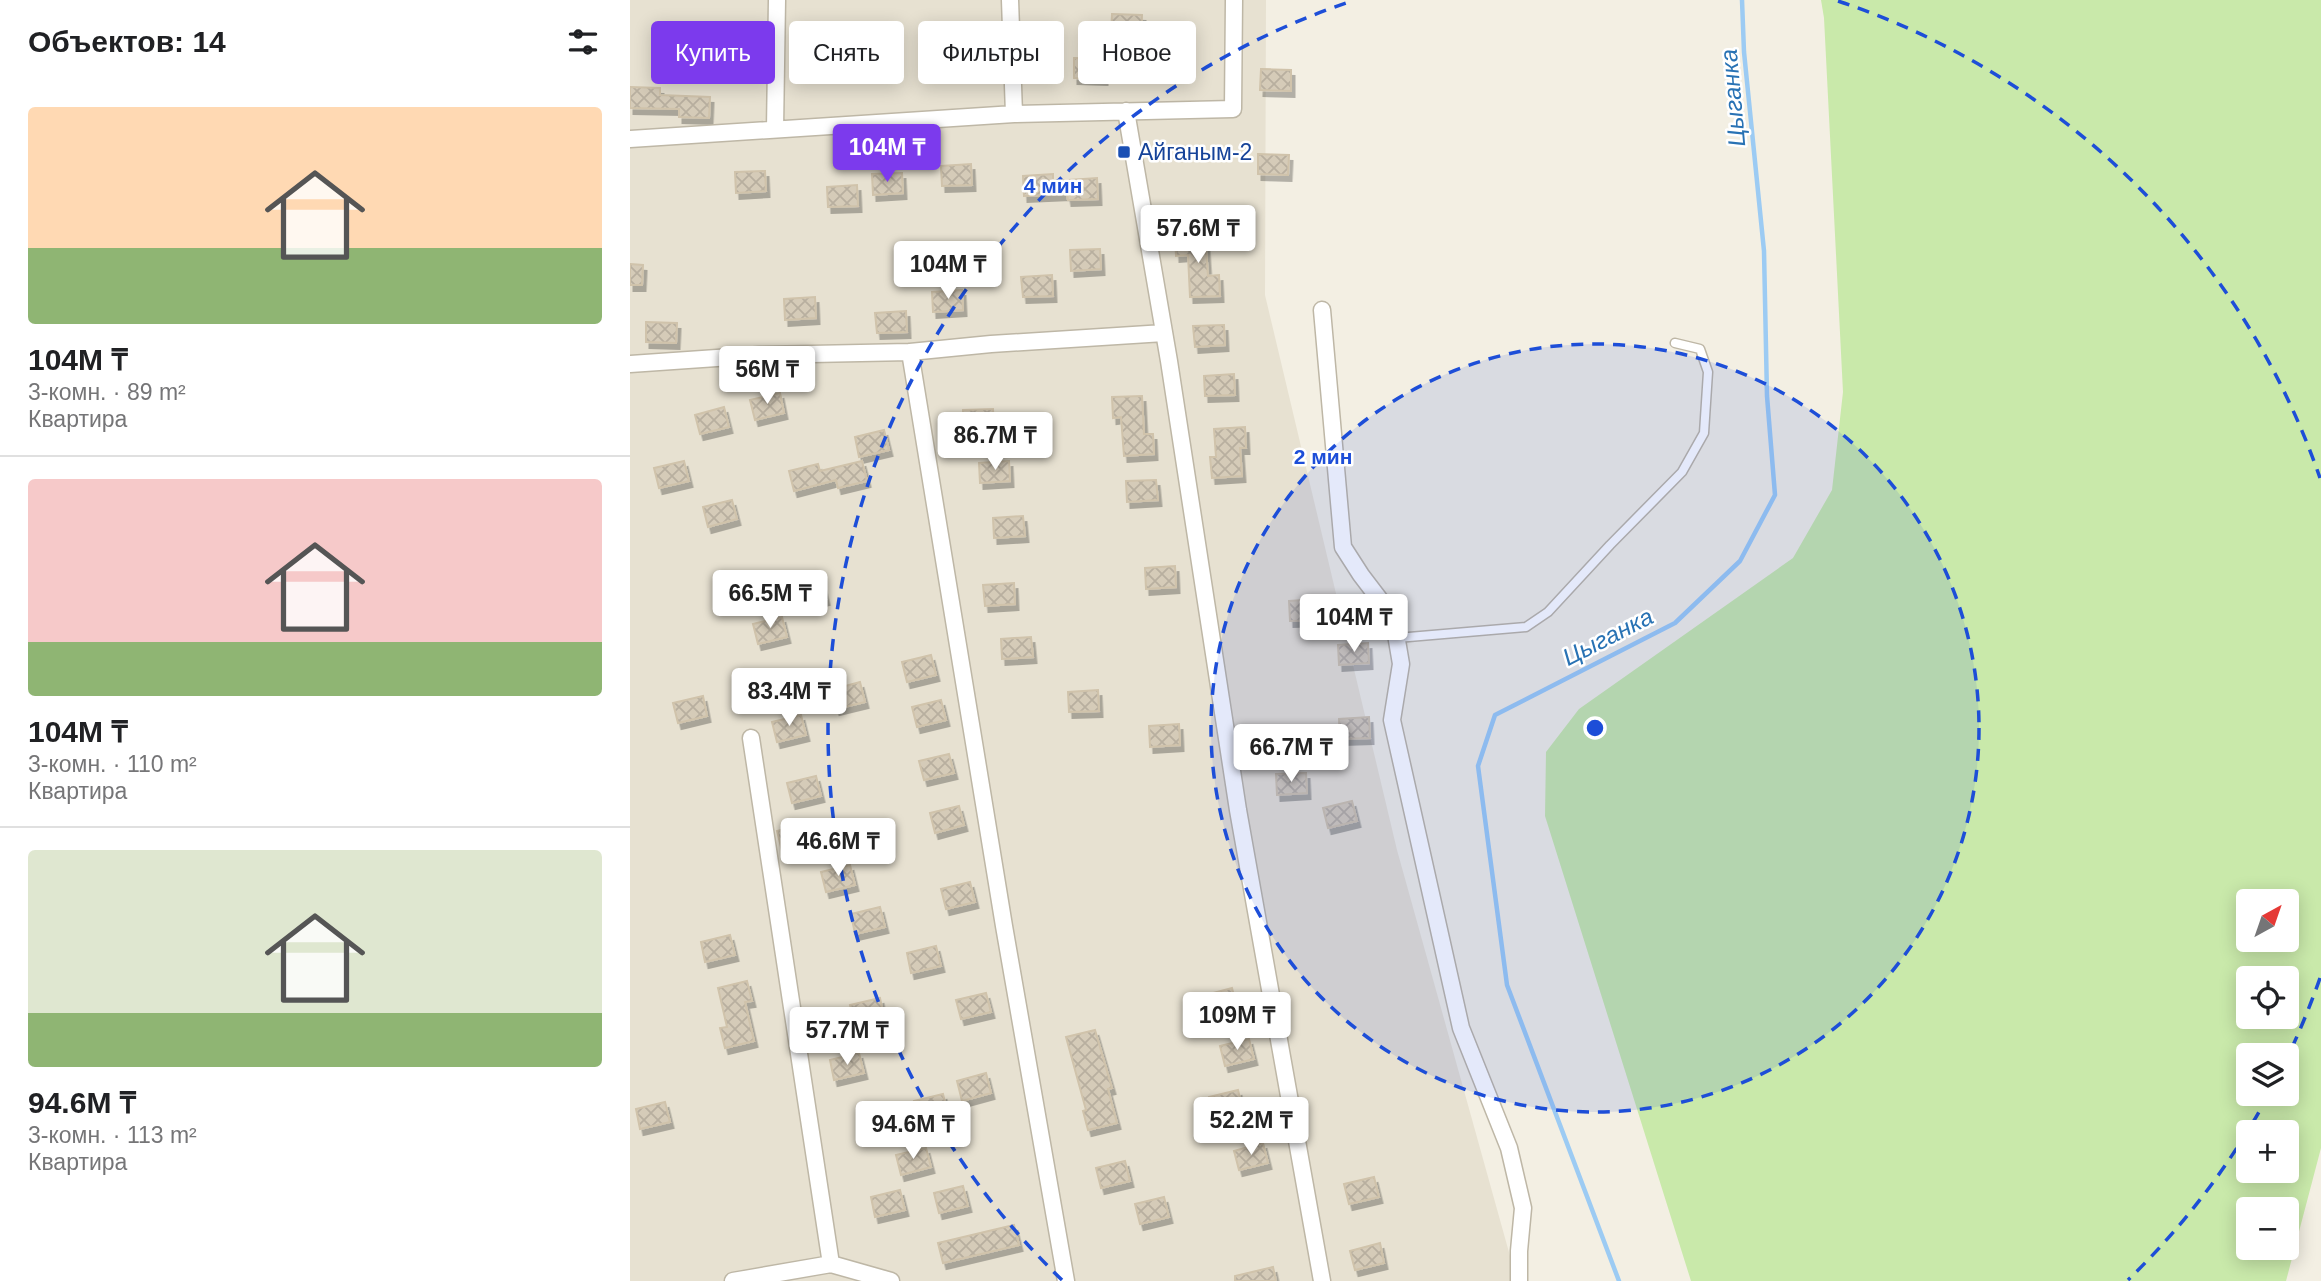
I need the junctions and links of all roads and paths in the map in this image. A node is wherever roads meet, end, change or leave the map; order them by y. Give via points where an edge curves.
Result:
1 (776, 0) edge
2 (1010, 0) edge
3 (1234, 0) edge
4 (1126, 111) junction
5 (1014, 114) junction
6 (775, 129) junction
7 (630, 139) edge
8 (1322, 310) dead end
9 (1164, 333) junction
10 (1675, 343) dead end
11 (910, 352) junction
12 (630, 364) edge
13 (1397, 638) junction
14 (751, 738) dead end
15 (831, 1264) junction
16 (733, 1281) edge
17 (891, 1281) edge
18 (1066, 1281) edge
19 (1322, 1281) edge
20 (1519, 1281) edge

1 - 6 street
2 - 5 street
3 - 4 street via 1233,109
4 - 5 street
4 - 9 street
5 - 6 street
6 - 7 street
8 - 13 street via 1343,547 1393,617
9 - 11 street
9 - 19 street via 1238,810
10 - 13 lane via 1700,349 1708,372 1704,433 1682,472 1548,612 1526,628
11 - 12 street
11 - 18 street
13 - 20 street via 1401,664 1392,720 1461,1028 1509,1148 1523,1208
14 - 15 street
15 - 16 street
15 - 17 street

